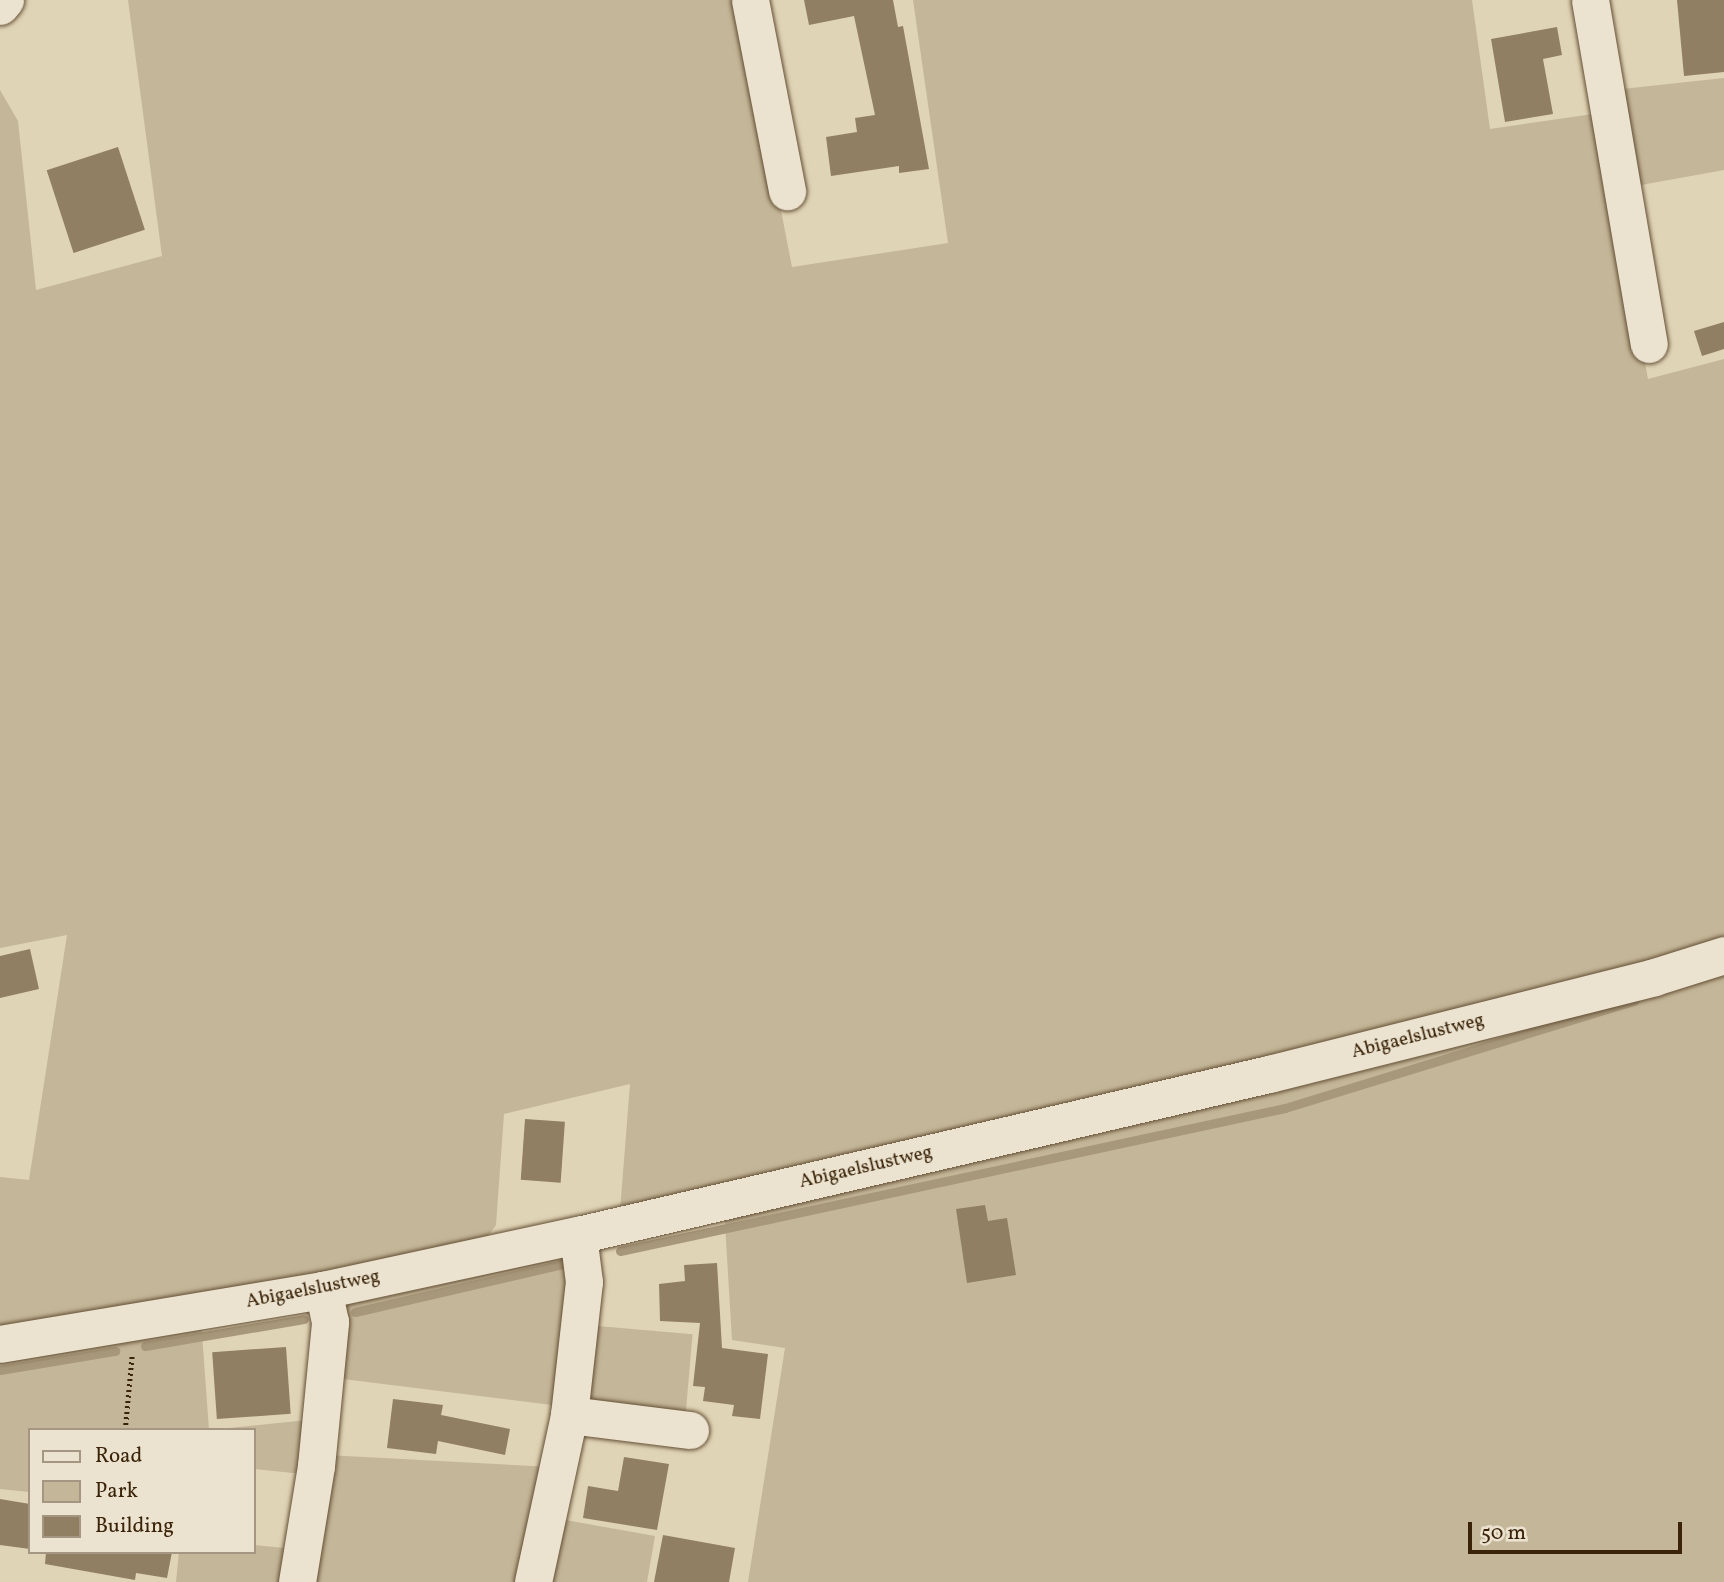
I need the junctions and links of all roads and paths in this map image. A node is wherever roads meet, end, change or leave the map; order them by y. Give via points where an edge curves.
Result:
1 (5, 0) edge
2 (750, 0) edge
3 (1590, 0) edge
4 (0, 6) edge
5 (787, 191) dead end
6 (1649, 344) dead end
7 (1724, 955) edge
8 (578, 1235) junction
9 (323, 1290) junction
10 (125, 1324) junction
11 (0, 1344) edge
12 (569, 1415) junction
13 (125, 1428) edge
14 (690, 1430) dead end
15 (297, 1582) edge
16 (533, 1582) edge

1 - 4 street
2 - 5 street
3 - 6 street
7 - 8 street, Abigaelslustweg via 1269,1074
8 - 9 street, Abigaelslustweg
8 - 12 street via 584,1282
9 - 10 street, Abigaelslustweg
9 - 15 street via 330,1322 316,1466
10 - 11 street, Abigaelslustweg
10 - 13 path via 133,1362
12 - 14 street
12 - 16 street

